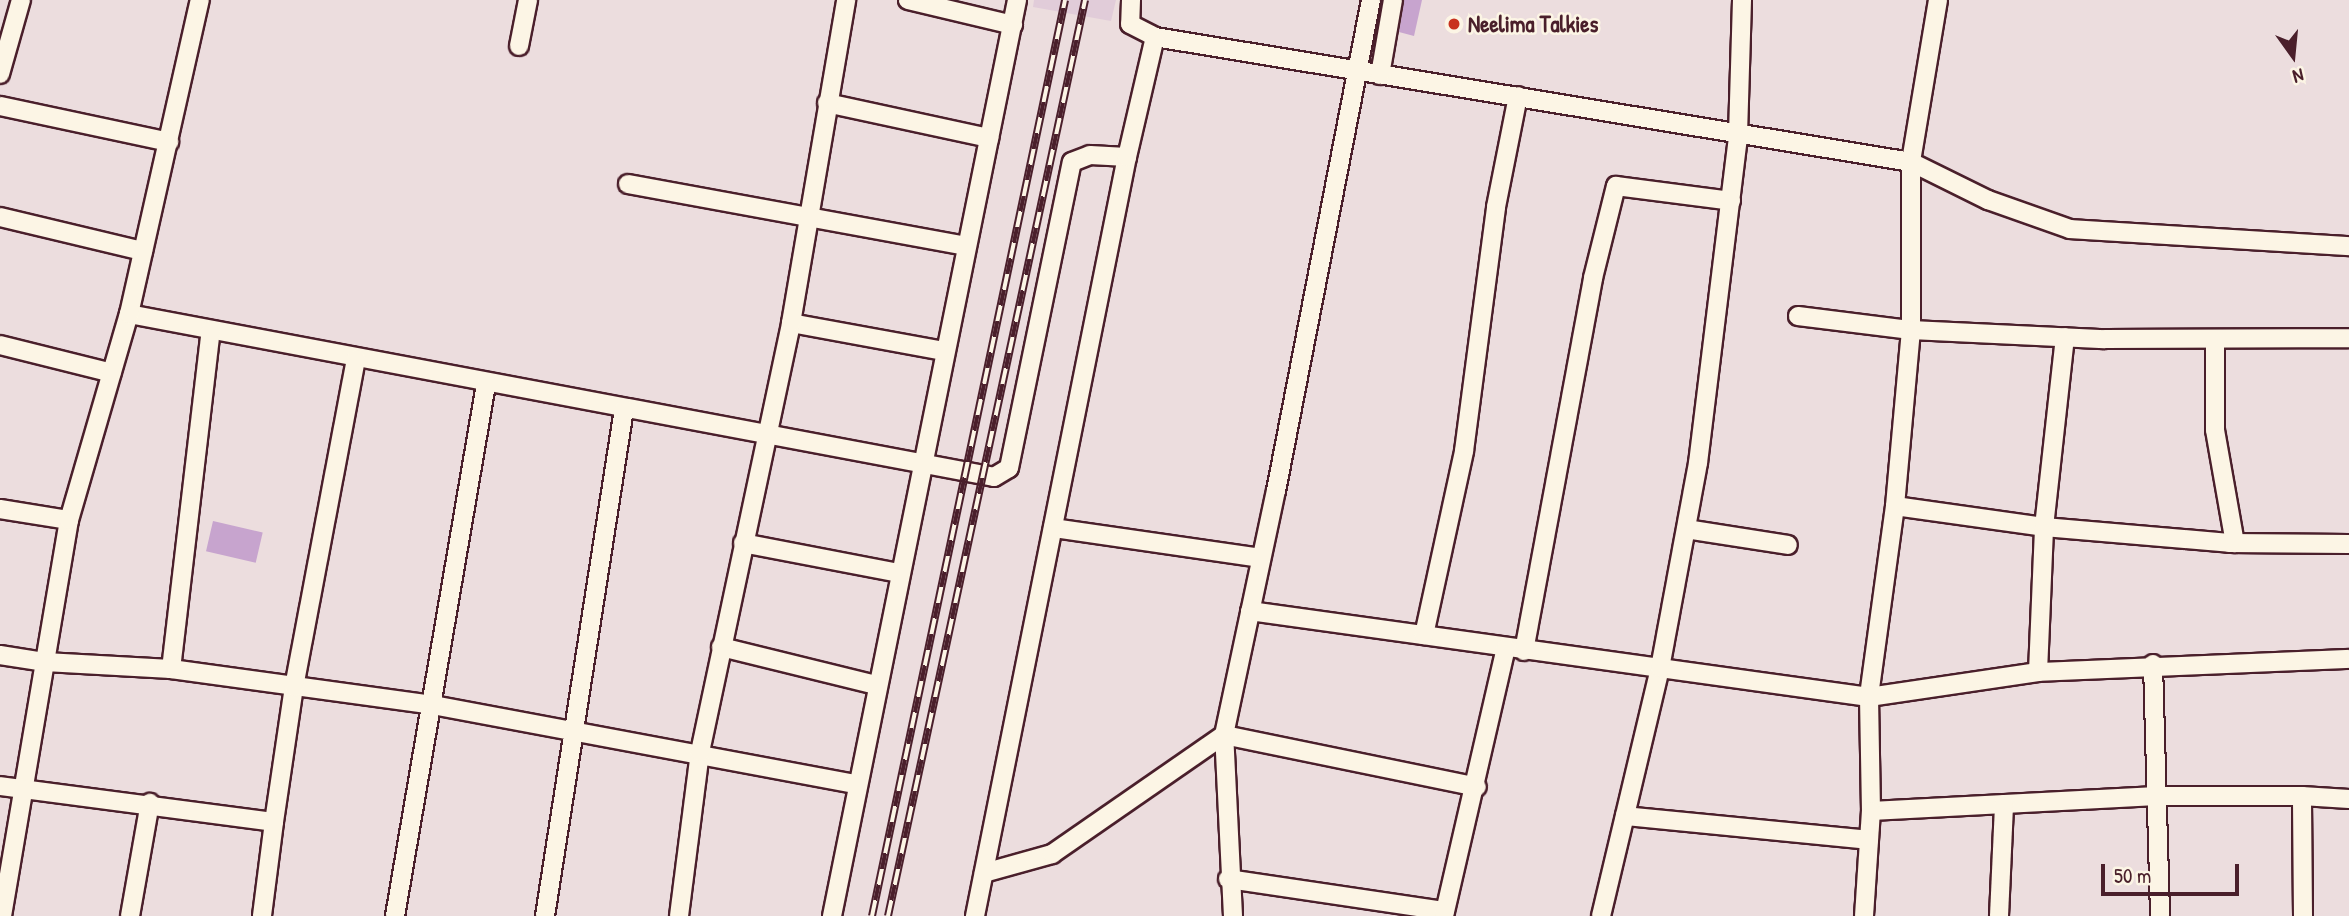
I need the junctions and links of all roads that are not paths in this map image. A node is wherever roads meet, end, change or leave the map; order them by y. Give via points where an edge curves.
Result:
1 (200, 0) edge
2 (528, 0) edge
3 (846, 0) edge
4 (908, 0) edge
5 (1017, 0) edge
6 (1131, 0) edge
7 (1371, 0) edge
8 (1394, 0) edge
9 (1742, 0) edge
10 (1938, 0) edge
11 (12, 9) edge
12 (1013, 25) junction
13 (1155, 37) junction
14 (519, 46) dead end
15 (1359, 73) junction
16 (0, 74) edge
17 (1380, 75) junction
18 (1518, 96) junction
19 (827, 103) junction
20 (0, 106) edge
21 (1738, 135) junction
22 (989, 138) junction
23 (169, 142) junction
24 (1127, 158) junction
25 (1911, 162) junction
26 (628, 184) dead end
27 (1731, 201) junction
28 (808, 215) junction
29 (0, 218) edge
30 (966, 246) junction
31 (2349, 246) edge
32 (144, 251) junction
33 (129, 314) junction
34 (1798, 316) dead end
35 (791, 323) junction
36 (211, 330) junction
37 (1911, 330) junction
38 (2065, 337) junction
39 (2349, 338) edge
40 (2215, 339) junction
41 (0, 345) edge
42 (944, 351) junction
43 (356, 359) junction
44 (111, 373) junction
45 (486, 384) junction
46 (624, 409) junction
47 (767, 436) junction
48 (924, 465) junction
49 (1895, 506) junction
50 (0, 509) edge
51 (69, 520) junction
52 (2044, 527) junction
53 (1053, 528) junction
54 (1685, 529) junction
55 (743, 543) junction
56 (2235, 543) junction
57 (2349, 544) edge
58 (1788, 545) dead end
59 (1261, 558) junction
60 (899, 573) junction
61 (1250, 611) junction
62 (1424, 635) junction
63 (721, 648) junction
64 (1515, 650) junction
65 (0, 655) edge
66 (2349, 659) edge
67 (45, 662) junction
68 (2153, 664) junction
69 (1660, 668) junction
70 (171, 669) junction
71 (2038, 672) junction
72 (876, 685) junction
73 (294, 687) junction
74 (1869, 697) junction
75 (433, 705) junction
76 (577, 729) junction
77 (1224, 735) junction
78 (700, 752) junction
79 (855, 784) junction
80 (0, 786) edge
81 (1477, 787) junction
82 (23, 790) junction
83 (2157, 796) junction
84 (2302, 796) junction
85 (2349, 799) edge
86 (150, 803) junction
87 (2004, 804) junction
88 (1871, 811) junction
89 (1625, 816) junction
90 (274, 822) junction
91 (1869, 840) junction
92 (984, 873) junction
93 (1228, 879) junction
94 (1445, 913) edge
95 (2, 916) edge
96 (130, 916) edge
97 (262, 916) edge
98 (395, 916) edge
99 (545, 916) edge
100 (679, 916) edge
101 (832, 916) edge
102 (975, 916) edge
103 (1233, 916) edge
104 (1601, 916) edge
105 (1864, 916) edge
106 (1999, 916) edge
107 (2160, 916) edge
108 (2303, 916) edge

1 - 23 street
2 - 14 street
3 - 19 street
4 - 12 street
5 - 12 street
6 - 13 street via 1130,24
7 - 15 street
8 - 17 street
9 - 21 street
10 - 25 street
11 - 16 street
12 - 22 street
13 - 15 street via 1234,47
13 - 24 street
15 - 17 street
15 - 59 street
17 - 18 street
18 - 21 street
18 - 62 street via 1496,207 1464,452
19 - 22 street
19 - 28 street
20 - 23 street
21 - 25 street
21 - 27 street
22 - 30 street
23 - 32 street
24 - 48 street via 1090,155 1072,162 1009,468 994,477
24 - 53 street
25 - 31 street via 1988,200 2070,229
25 - 37 street
26 - 28 street
27 - 54 street
27 - 64 street via 1616,186
28 - 30 street
28 - 35 street
29 - 32 street
30 - 42 street
32 - 33 street
33 - 36 street
33 - 44 street
34 - 37 street
35 - 42 street
35 - 47 street
36 - 43 street
36 - 70 street
37 - 38 street
37 - 49 street
38 - 40 street
38 - 52 street
39 - 40 street
40 - 56 street via 2215,430
41 - 44 street
42 - 48 street
43 - 45 street
43 - 73 street
44 - 51 street
45 - 46 street
45 - 75 street
46 - 47 street
46 - 76 street
47 - 48 street
47 - 55 street
48 - 60 street
49 - 52 street
49 - 74 street
50 - 51 street
51 - 67 street
52 - 56 street
52 - 71 street
53 - 59 street
53 - 92 street
54 - 58 street
54 - 69 street
55 - 60 street
55 - 63 street
56 - 57 street
59 - 61 street
60 - 72 street
61 - 62 street
61 - 77 street
62 - 64 street
63 - 72 street
63 - 78 street
64 - 69 street
64 - 81 street
65 - 67 street
66 - 68 street
67 - 70 street
67 - 82 street
68 - 71 street
68 - 83 street
69 - 74 street
69 - 89 street
70 - 73 street
71 - 74 street
72 - 79 street
73 - 75 street
73 - 90 street
74 - 88 street
75 - 76 street
75 - 98 street
76 - 78 street
76 - 99 street
77 - 81 street
77 - 92 street via 1052,855
77 - 93 street
78 - 79 street
78 - 100 street
79 - 101 street
80 - 82 street
81 - 94 street
82 - 86 street
82 - 95 street
83 - 84 street
83 - 87 street
83 - 107 street
84 - 85 street
84 - 108 street
86 - 90 street
86 - 96 street
87 - 88 street
87 - 106 street
88 - 91 street
89 - 91 street
89 - 104 street
90 - 97 street
91 - 105 street
92 - 102 street
93 - 94 street
93 - 103 street

